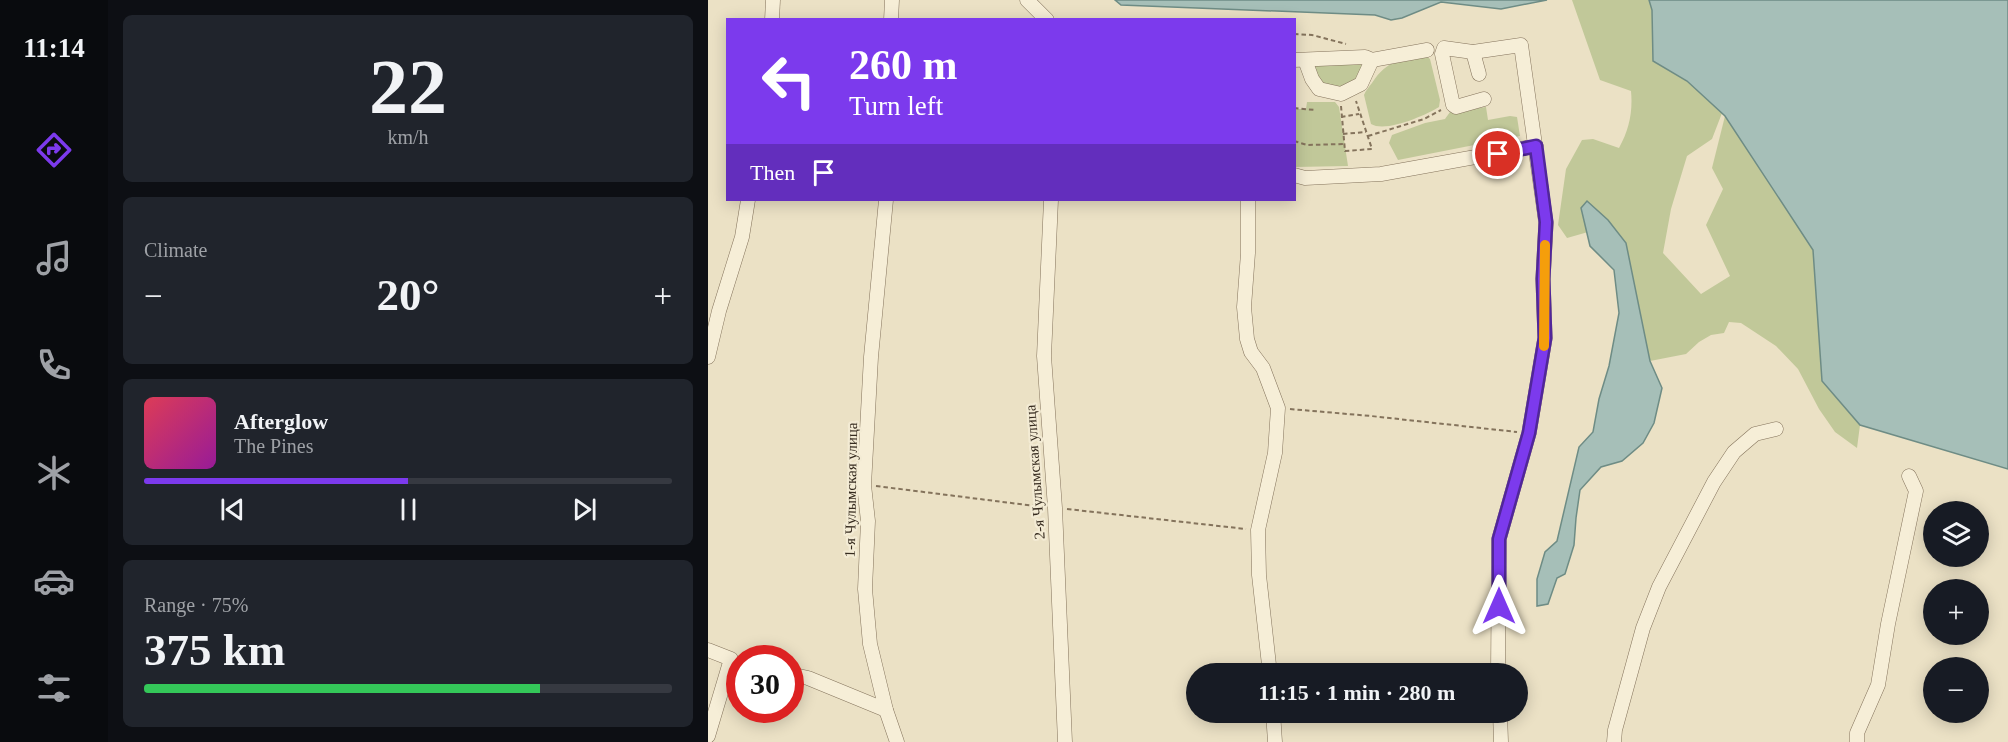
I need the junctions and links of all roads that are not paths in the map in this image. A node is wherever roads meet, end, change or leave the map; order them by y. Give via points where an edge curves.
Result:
1 (773, 0) edge
2 (892, 0) edge
3 (1027, 0) edge
4 (772, 18) edge
5 (891, 18) edge
6 (1045, 18) edge
7 (1427, 50) dead end
8 (1473, 52) junction
9 (1369, 59) junction
10 (1300, 60) edge
11 (1479, 74) dead end
12 (1484, 99) dead end
13 (1536, 146) junction
14 (1296, 176) edge
15 (748, 201) edge
16 (886, 201) edge
17 (1051, 201) edge
18 (1248, 201) edge
19 (708, 357) edge
20 (1776, 429) dead end
21 (1909, 476) dead end
22 (708, 650) edge
23 (726, 657) edge
24 (1269, 663) edge
25 (1498, 663) edge
26 (804, 677) edge
27 (726, 685) edge
28 (886, 710) junction
29 (1274, 723) edge
30 (1500, 723) edge
31 (708, 736) edge
32 (897, 742) edge
33 (1065, 742) edge
34 (1275, 742) edge
35 (1501, 742) edge
36 (1614, 742) edge
37 (1857, 742) edge

1 - 4 street
2 - 5 street
3 - 6 street
7 - 9 street
8 - 11 street
8 - 12 street via 1444,48 1453,105
8 - 13 street via 1521,45
9 - 10 street
9 - 10 street via 1361,84 1347,92 1319,89
13 - 14 street via 1382,174
13 - 25 street via 1546,222 1545,338 1529,433 1499,539
15 - 19 street via 742,237
16 - 28 street, 1-я Чулымская улица via 864,485 870,644
17 - 33 street, 2-я Чулымская улица via 1044,356
18 - 24 street via 1244,307 1247,339 1278,408 1275,453 1258,530
20 - 36 street via 1755,434 1734,452 1680,546 1643,628
21 - 37 street via 1916,491 1878,685 1857,733
22 - 23 street
26 - 28 street
27 - 31 street
28 - 32 street, 1-я Чулымская улица
29 - 34 street
30 - 35 street

